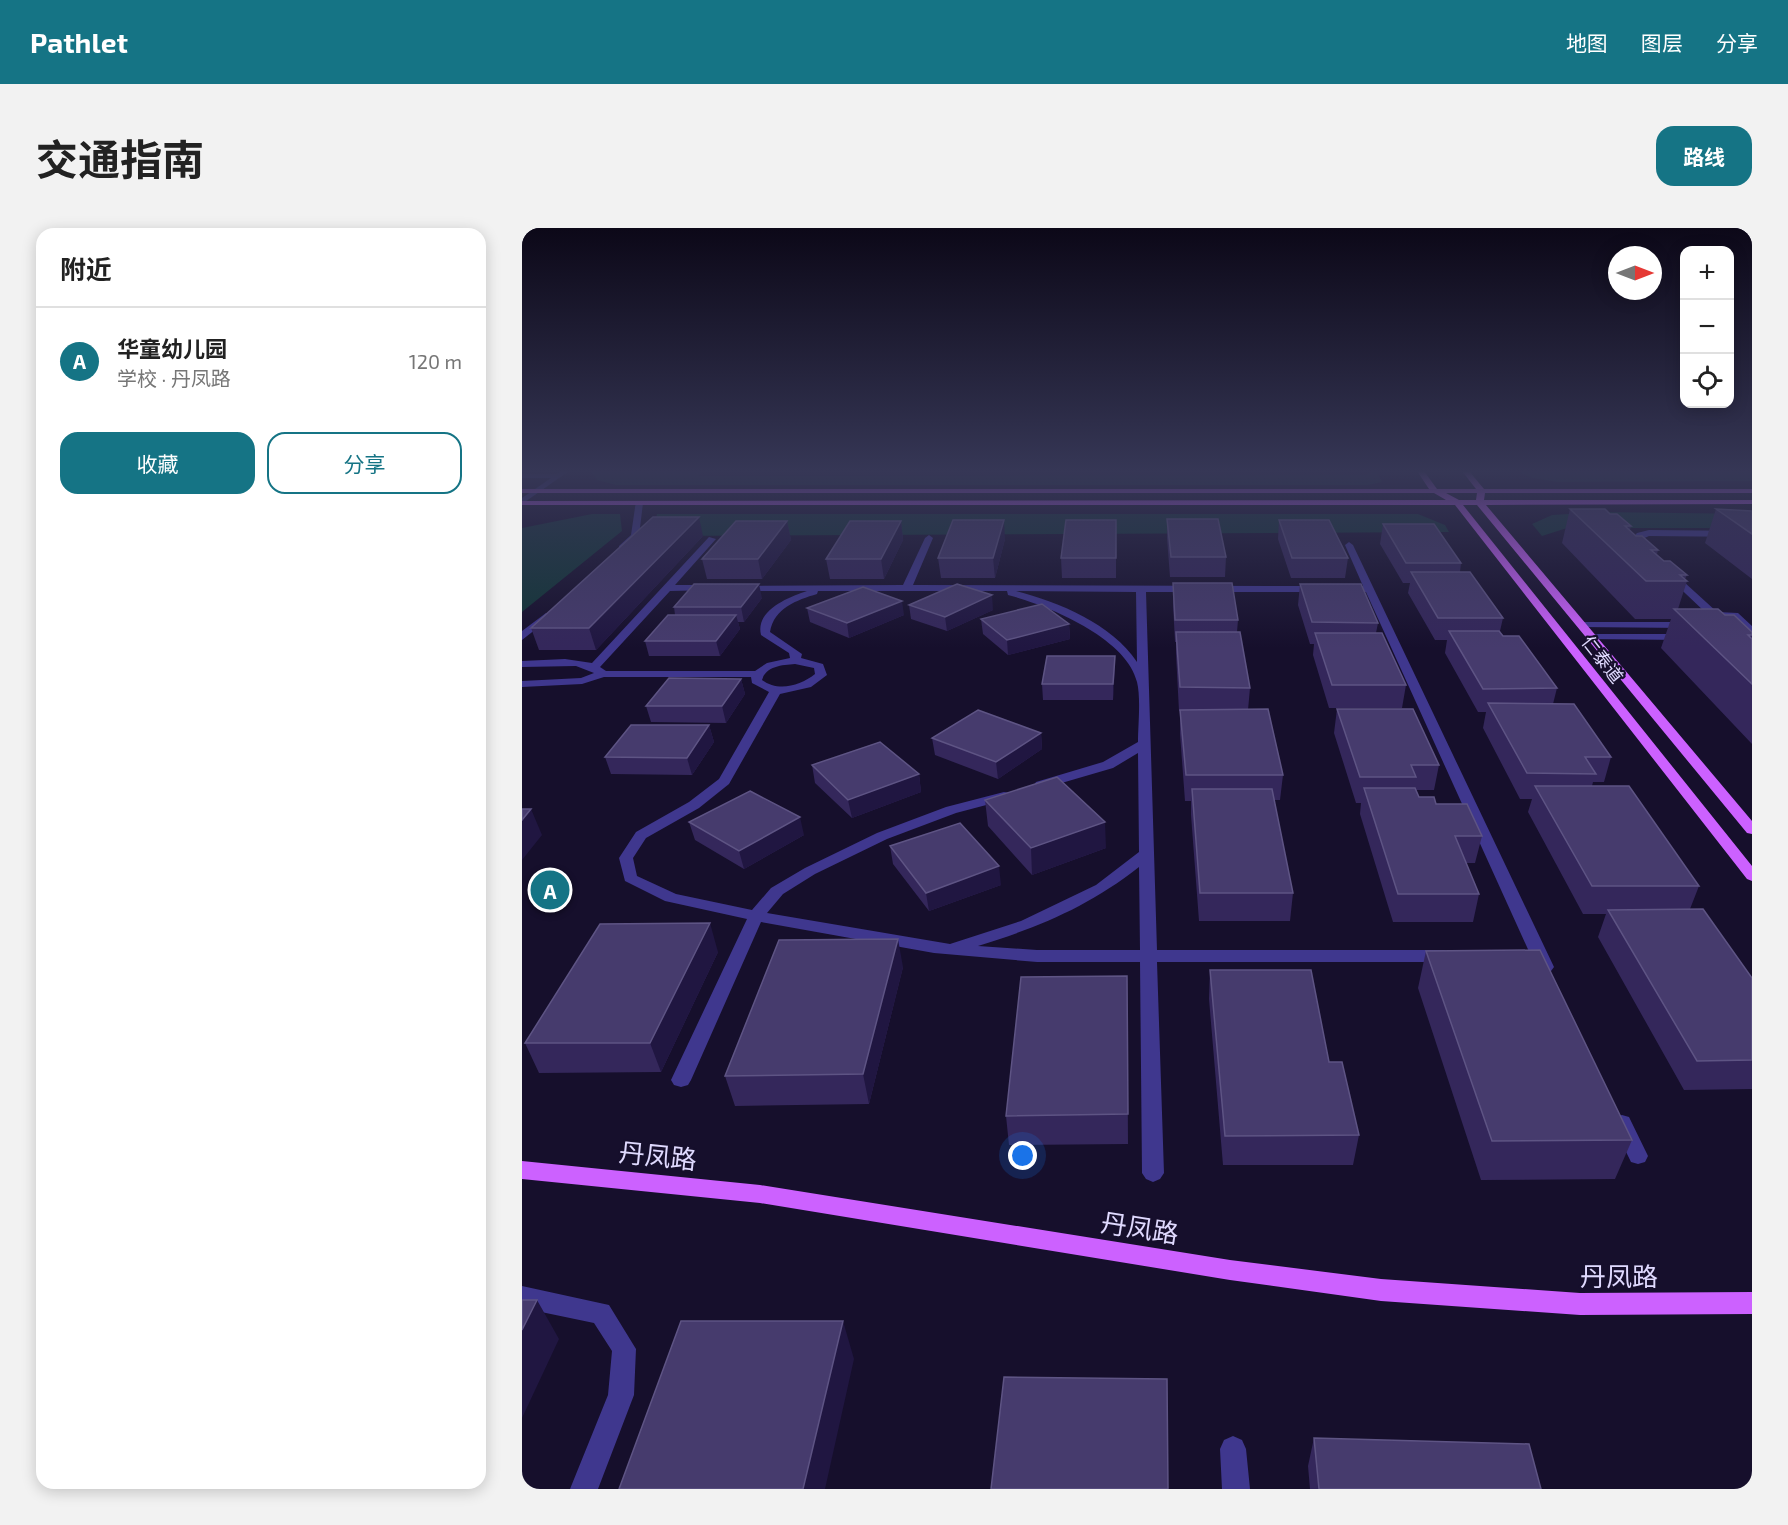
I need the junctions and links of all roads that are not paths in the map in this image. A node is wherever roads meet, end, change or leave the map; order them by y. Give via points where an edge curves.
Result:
1 (636, 530) edge
2 (1479, 530) edge
3 (1507, 530) edge
4 (1752, 534) edge
5 (928, 538) dead end
6 (712, 539) dead end
7 (1349, 545) dead end
8 (618, 551) edge
9 (1654, 560) edge
10 (1662, 567) edge
11 (668, 588) junction
12 (715, 588) edge
13 (727, 588) edge
14 (835, 588) junction
15 (907, 588) junction
16 (976, 588) junction
17 (1141, 588) junction
18 (1369, 589) junction
19 (557, 606) edge
20 (1714, 615) junction
21 (1582, 626) junction
22 (1752, 632) edge
23 (522, 637) edge
24 (1591, 637) junction
25 (1693, 637) edge
26 (795, 661) junction
27 (522, 664) edge
28 (599, 670) junction
29 (757, 674) junction
30 (1143, 681) junction
31 (522, 684) edge
32 (777, 689) junction
33 (1144, 744) junction
34 (1752, 830) edge
35 (1146, 854) junction
36 (1752, 876) edge
37 (756, 916) junction
38 (948, 949) junction
39 (1147, 956) junction
40 (1457, 956) edge
41 (1516, 956) edge
42 (1540, 956) junction
43 (1550, 977) edge
44 (681, 1080) dead end
45 (1617, 1114) edge
46 (1638, 1156) dead end
47 (522, 1170) edge
48 (1153, 1173) dead end
49 (522, 1297) edge
50 (1752, 1303) edge
51 (1233, 1449) dead end
52 (584, 1489) edge
53 (1236, 1489) edge

1 - 8 street via 635,536
2 - 36 main road, 仁泰道
3 - 21 main road, 仁泰道
4 - 9 street via 1640,535 1636,544
5 - 15 street
6 - 11 street
7 - 18 street
10 - 20 street
11 - 12 street
11 - 28 street
13 - 14 street
14 - 15 street
14 - 26 street via 789,600 765,623 765,633 790,647 796,654
15 - 16 street
16 - 17 street
16 - 30 street via 1015,593 1084,623 1120,646
17 - 18 street
17 - 30 street
18 - 42 street
19 - 23 street
20 - 21 street via 1692,615 1702,625
20 - 22 street via 1734,615
21 - 24 main road, 仁泰道
24 - 25 street
24 - 34 main road, 仁泰道
26 - 29 street via 774,664
26 - 32 street via 819,666 820,675 808,684
27 - 28 street via 581,663
28 - 29 street
28 - 31 street via 582,681
29 - 32 street via 760,685
30 - 33 street
32 - 37 street via 724,781 694,805 641,835 626,858 630,878 671,898
33 - 35 street
33 - 37 street via 1108,765 951,810 882,836 777,891
35 - 38 street via 1101,888 1027,924
35 - 39 street
37 - 38 street
37 - 44 street
38 - 39 street via 1037,956
39 - 40 street
39 - 48 street
41 - 42 street
42 - 43 street
45 - 46 street
47 - 50 main road, 丹凤路 via 760,1194 1230,1270 1382,1290 1580,1304
49 - 52 street via 601,1313 624,1349 621,1395
51 - 53 street

